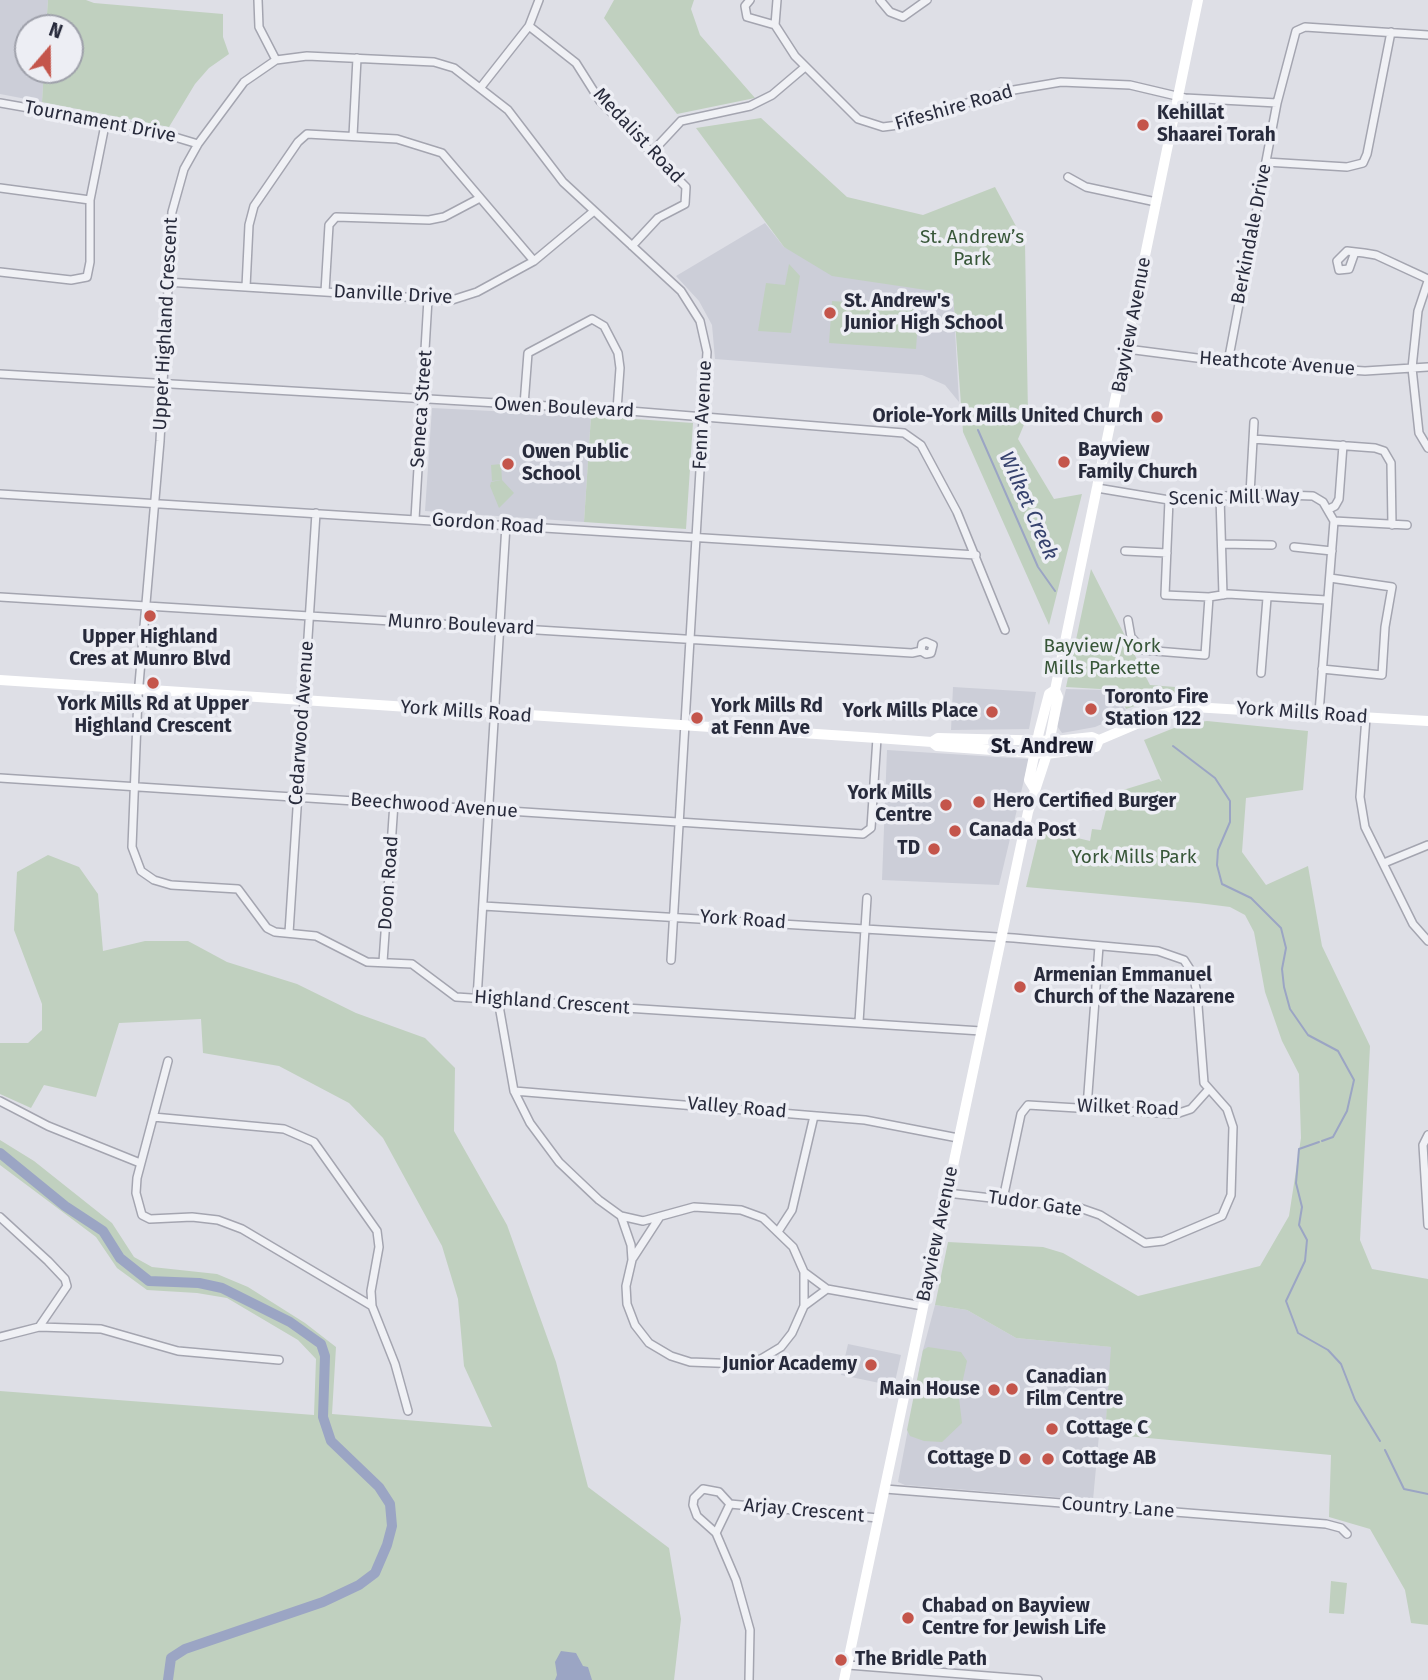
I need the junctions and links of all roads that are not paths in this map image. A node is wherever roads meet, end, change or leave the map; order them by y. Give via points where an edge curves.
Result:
1 (258, 0) edge
2 (539, 0) edge
3 (750, 0) edge
4 (776, 0) edge
5 (880, 0) edge
6 (927, 0) edge
7 (1198, 0) edge
8 (775, 25) junction
9 (529, 26) junction
10 (1391, 32) junction
11 (1428, 35) edge
12 (357, 58) junction
13 (276, 60) junction
14 (804, 67) junction
15 (481, 87) junction
16 (1176, 96) junction
17 (0, 103) edge
18 (1277, 103) junction
19 (106, 120) junction
20 (353, 136) junction
21 (198, 144) junction
22 (653, 151) junction
23 (1266, 162) junction
24 (1068, 177) dead end
25 (0, 188) edge
26 (480, 198) junction
27 (90, 200) junction
28 (1156, 202) junction
29 (594, 211) junction
30 (632, 246) junction
31 (1355, 252) dead end
32 (534, 261) junction
33 (0, 272) edge
34 (1428, 280) edge
35 (166, 282) junction
36 (246, 287) junction
37 (325, 292) junction
38 (428, 299) junction
39 (1127, 349) junction
40 (1228, 362) junction
41 (1428, 367) edge
42 (1412, 368) junction
43 (0, 374) edge
44 (161, 384) junction
45 (422, 400) junction
46 (524, 405) junction
47 (617, 410) junction
48 (703, 418) junction
49 (1254, 422) dead end
50 (1253, 439) junction
51 (1343, 445) junction
52 (1428, 448) edge
53 (1097, 488) junction
54 (0, 494) edge
55 (1250, 494) junction
56 (1220, 496) junction
57 (1169, 500) junction
58 (154, 502) junction
59 (1329, 509) junction
60 (316, 513) junction
61 (415, 519) junction
62 (1334, 521) junction
63 (506, 525) junction
64 (1392, 525) junction
65 (1407, 525) dead end
66 (695, 538) junction
67 (1223, 544) junction
68 (1272, 545) dead end
69 (1294, 547) dead end
70 (1125, 551) dead end
71 (1332, 551) junction
72 (1167, 553) junction
73 (976, 555) junction
74 (1329, 578) junction
75 (1223, 595) junction
76 (0, 597) edge
77 (1209, 597) junction
78 (1267, 598) junction
79 (1326, 600) junction
80 (146, 607) junction
81 (310, 616) junction
82 (1128, 620) dead end
83 (500, 628) junction
84 (1005, 630) dead end
85 (690, 640) junction
86 (921, 651) dead end
87 (1322, 669) junction
88 (1261, 673) dead end
89 (0, 680) edge
90 (139, 689) junction
91 (1055, 690) junction
92 (304, 700) junction
93 (1319, 713) junction
94 (494, 714) junction
95 (1366, 717) junction
96 (1428, 721) edge
97 (686, 725) junction
98 (877, 738) junction
99 (1099, 740) junction
100 (1037, 741) junction
101 (1049, 741) junction
102 (932, 742) junction
103 (1035, 753) junction
104 (1047, 754) junction
105 (0, 778) edge
106 (135, 785) junction
107 (1034, 788) junction
108 (297, 797) junction
109 (394, 803) junction
110 (488, 810) junction
111 (680, 821) junction
112 (1428, 845) edge
113 (1384, 863) junction
114 (867, 898) dead end
115 (484, 905) junction
116 (674, 916) junction
117 (865, 928) junction
118 (289, 933) junction
119 (1002, 937) junction
120 (1428, 940) edge
121 (1099, 946) junction
122 (671, 960) dead end
123 (383, 962) junction
124 (477, 999) junction
125 (498, 1000) junction
126 (859, 1022) junction
127 (981, 1031) junction
128 (168, 1062) dead end
129 (1208, 1090) junction
130 (514, 1091) junction
131 (0, 1101) edge
132 (1087, 1107) junction
133 (814, 1116) junction
134 (153, 1117) junction
135 (1428, 1135) edge
136 (958, 1138) junction
137 (140, 1163) junction
138 (947, 1193) junction
139 (1003, 1199) junction
140 (621, 1216) junction
141 (0, 1217) edge
142 (660, 1218) junction
143 (1428, 1225) edge
144 (779, 1230) junction
145 (632, 1260) junction
146 (804, 1272) junction
147 (827, 1289) junction
148 (372, 1306) junction
149 (804, 1306) junction
150 (923, 1306) junction
151 (39, 1327) junction
152 (0, 1337) edge
153 (279, 1360) dead end
154 (408, 1411) dead end
155 (885, 1489) junction
156 (730, 1504) junction
157 (878, 1518) junction
158 (716, 1533) junction
159 (1348, 1534) dead end
160 (848, 1665) junction
161 (749, 1680) edge
162 (845, 1680) edge
163 (1038, 1680) edge

1 - 13 street via 259,27
2 - 9 street
3 - 8 street, Fifeshire Road via 745,6 747,17
4 - 8 street
5 - 6 street via 890,12 903,16
7 - 16 main road, Bayview Avenue
8 - 14 street, Fifeshire Road
9 - 15 street
9 - 22 street, Medalist Road via 576,63 600,101
10 - 11 street, Berkindale Drive
10 - 18 street, Berkindale Drive via 1305,27 1296,31
10 - 23 street via 1363,163 1346,167
12 - 13 street, Fenn Avenue
12 - 15 street, Fenn Avenue via 445,65
12 - 20 street
13 - 21 street, Upper Highland Crescent via 244,82
14 - 16 street, Fifeshire Road via 858,119 883,127 906,124 996,93 1061,82 1130,85
14 - 22 street via 772,95 750,106 681,121
15 - 29 street, Fenn Avenue via 508,110 563,182
16 - 18 street, Fifeshire Road
16 - 28 main road, Bayview Avenue
17 - 19 street, Tournament Drive
18 - 23 street, Berkindale Drive
19 - 21 street, Tournament Drive
19 - 27 street
20 - 26 street via 397,139 435,150 449,159
20 - 36 street via 307,134 298,142 251,212
21 - 35 street, Upper Highland Crescent via 177,187
22 - 30 street, Medalist Road via 684,183 688,199 658,218
23 - 40 street, Berkindale Drive
24 - 28 street via 1086,187
25 - 27 street
26 - 32 street
26 - 37 street via 429,220 336,218 329,225
27 - 33 street via 90,268 85,279
28 - 39 main road, Bayview Avenue
29 - 30 street, Fenn Avenue
29 - 32 street, Danville Drive
30 - 48 street, Fenn Avenue via 681,291 700,321 707,345
31 - 34 street via 1376,255
32 - 38 street, Danville Drive via 464,297
34 - 42 street via 1418,311
35 - 36 street, Danville Drive
35 - 44 street, Upper Highland Crescent
36 - 37 street, Danville Drive
37 - 38 street, Danville Drive
38 - 45 street, Seneca Street
39 - 40 street, Heathcote Avenue
39 - 53 main road, Bayview Avenue
40 - 42 street, Heathcote Avenue via 1365,371
41 - 42 street, Heathcote Avenue
42 - 52 street via 1419,433
43 - 44 street, Owen Boulevard
44 - 45 street, Owen Boulevard
44 - 58 street, Upper Highland Crescent
45 - 46 street, Owen Boulevard
45 - 61 street, Seneca Street
46 - 47 street, Owen Boulevard
46 - 47 street via 528,353 592,319 604,326 618,353
47 - 48 street, Owen Boulevard
48 - 66 street, Fenn Avenue
48 - 73 street, Owen Boulevard via 908,435 928,456
49 - 50 street
50 - 51 street
50 - 55 street
51 - 59 street via 1339,499
51 - 64 street via 1375,447 1389,457
53 - 57 street, Scenic Mill Way
53 - 91 main road, Bayview Avenue
54 - 58 street, Gordon Road
55 - 56 street, Scenic Mill Way
55 - 59 street, Scenic Mill Way via 1313,496
56 - 57 street, Scenic Mill Way
56 - 67 street
57 - 72 street
58 - 60 street, Gordon Road
58 - 80 street, Upper Highland Crescent
59 - 62 street
60 - 61 street, Gordon Road
60 - 81 street, Cedarwood Avenue
61 - 63 street, Gordon Road
62 - 64 street
62 - 71 street
63 - 66 street, Gordon Road
63 - 83 street
64 - 65 street
66 - 73 street, Gordon Road
66 - 85 street, Fenn Avenue
67 - 68 street
67 - 75 street
69 - 71 street
70 - 72 street
71 - 74 street
72 - 77 street via 1165,595
73 - 84 street, Owen Boulevard
74 - 79 street
74 - 87 street via 1392,587 1382,675
75 - 77 street
75 - 78 street
76 - 80 street, Munro Boulevard
77 - 82 street via 1205,655 1141,649 1130,636
78 - 79 street
78 - 88 street
79 - 87 street
80 - 81 street, Munro Boulevard
80 - 90 street, Upper Highland Crescent
81 - 83 street, Munro Boulevard
81 - 92 street, Cedarwood Avenue
83 - 85 street, Munro Boulevard
83 - 94 street
85 - 86 street, Munro Boulevard
85 - 97 street, Fenn Avenue
87 - 93 street
89 - 90 main road, York Mills Road
90 - 92 main road, York Mills Road
90 - 106 street, Highland Crescent
91 - 100 main road, Bayview Avenue via 1049,694
91 - 101 main road, Bayview Avenue via 1058,696
92 - 94 main road, York Mills Road
92 - 108 street, Cedarwood Avenue
93 - 95 main road, York Mills Road
93 - 99 main road, York Mills Road via 1193,707 1158,715
94 - 97 main road, York Mills Road
94 - 110 street
95 - 96 main road, York Mills Road
95 - 113 street via 1362,812
97 - 98 main road, York Mills Road
97 - 111 street, Fenn Avenue
98 - 102 main road, York Mills Road
98 - 111 street, Beechwood Avenue via 868,831 863,834
99 - 101 main road, York Mills Road
99 - 104 main road, York Mills Road via 1096,747
100 - 101 main road, York Mills Road
100 - 102 main road, York Mills Road via 938,738
100 - 103 main road, Bayview Avenue
101 - 104 main road, Bayview Avenue
102 - 103 main road, York Mills Road
103 - 104 main road, York Mills Road
103 - 107 main road, Bayview Avenue via 1029,780
104 - 107 main road, Bayview Avenue via 1040,783
105 - 106 street, Beechwood Avenue
106 - 108 street, Beechwood Avenue
106 - 118 street, Highland Crescent via 132,847 141,871 171,884 238,888 267,928
107 - 119 main road, Bayview Avenue
108 - 109 street, Beechwood Avenue
108 - 118 street, Cedarwood Avenue
109 - 110 street, Beechwood Avenue
109 - 123 street, Doon Road
110 - 111 street, Beechwood Avenue
110 - 115 street
111 - 116 street, Fenn Avenue
112 - 113 street
113 - 120 street via 1413,924
114 - 117 street
115 - 116 street, York Road
115 - 124 street
116 - 117 street, York Road
116 - 122 street, Fenn Avenue
117 - 119 street, York Road
117 - 126 street
118 - 123 street, Highland Crescent via 316,936 368,962
119 - 121 street, Wilket Road
119 - 127 main road, Bayview Avenue
121 - 129 street, Wilket Road via 1167,952 1187,962 1197,993 1201,1067
121 - 132 street
123 - 124 street, Highland Crescent via 418,966 450,995
124 - 125 street, Highland Crescent
125 - 126 street, Highland Crescent
125 - 130 street
126 - 127 street, Highland Crescent
127 - 136 main road, Bayview Avenue
128 - 134 street
129 - 132 street, Wilket Road via 1191,1109 1176,1114
129 - 139 street, Tudor Gate via 1227,1109 1233,1127 1231,1195 1222,1216 1163,1241 1145,1243 1090,1212
130 - 133 street, Valley Road
130 - 140 street via 530,1123 559,1162
131 - 137 street
132 - 139 street, Wilket Road via 1033,1104 1024,1109
133 - 136 street, Valley Road via 865,1120
133 - 144 street via 792,1210
134 - 137 street
134 - 148 street via 285,1129 314,1142 377,1231
135 - 143 street via 1423,1145
136 - 138 main road, Bayview Avenue
137 - 148 street via 136,1192 142,1215 218,1220 242,1229
138 - 139 street, Tudor Gate
138 - 150 main road, Bayview Avenue
140 - 142 street via 643,1221
140 - 145 street
141 - 151 street via 65,1279 67,1286
142 - 144 street via 694,1207 741,1210 764,1218
142 - 145 street
144 - 146 street
145 - 149 street via 625,1286 635,1325 649,1343 690,1362 741,1364 761,1359 781,1347
146 - 147 street
146 - 149 street
147 - 149 street
147 - 150 street
148 - 154 street
150 - 155 main road, Bayview Avenue
151 - 152 street
151 - 153 street via 101,1329 178,1351
155 - 157 main road, Bayview Avenue
155 - 159 street, Country Lane via 1326,1524
156 - 157 street, Arjay Crescent
156 - 158 street, Arjay Crescent
156 - 158 street, Arjay Crescent via 710,1489 694,1498 697,1516
157 - 160 main road, Bayview Avenue
158 - 161 street, Arjay Crescent via 750,1630
160 - 162 main road, Bayview Avenue
160 - 163 street

